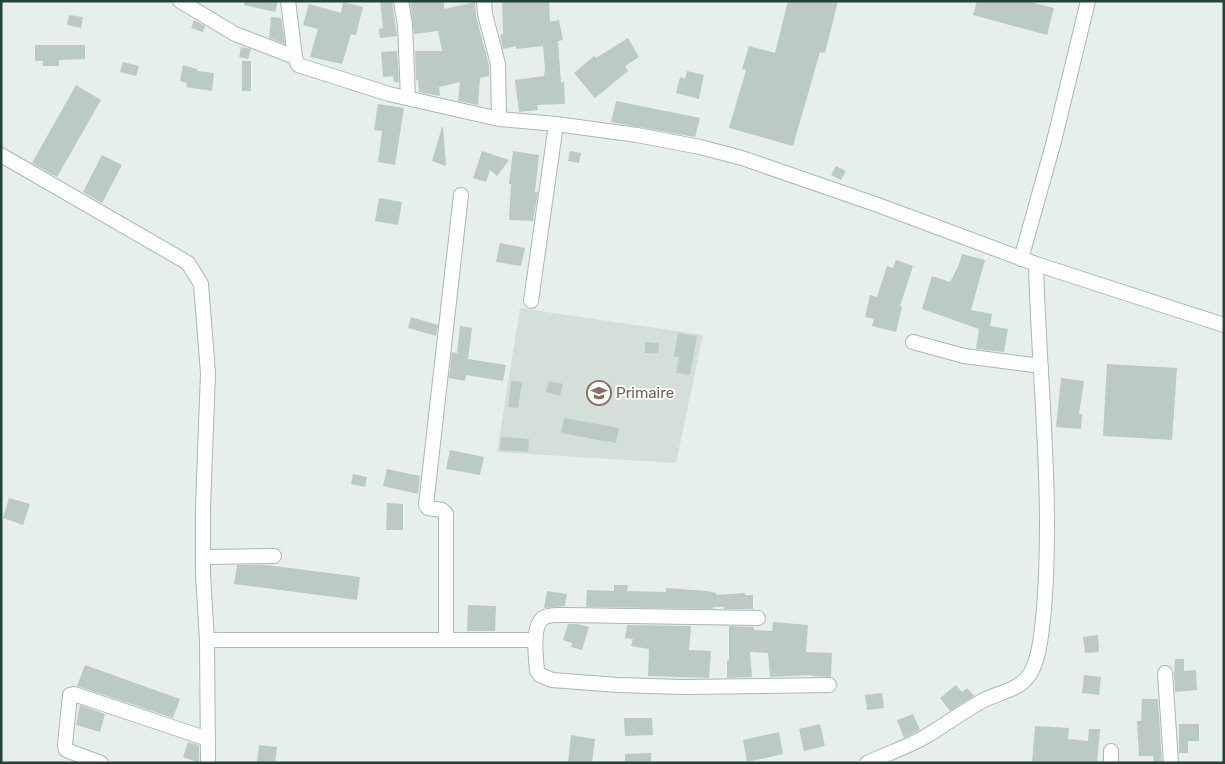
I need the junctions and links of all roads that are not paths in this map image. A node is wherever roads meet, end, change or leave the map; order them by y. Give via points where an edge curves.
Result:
1 (180, 1) edge
2 (288, 1) edge
3 (402, 1) edge
4 (484, 1) edge
5 (1088, 1) edge
6 (295, 57) junction
7 (408, 98) junction
8 (500, 119) junction
9 (556, 124) junction
10 (1, 155) edge
11 (461, 195) dead end
12 (1021, 259) junction
13 (1036, 264) junction
14 (531, 301) dead end
15 (1224, 325) edge
16 (913, 342) dead end
17 (1041, 366) junction
18 (274, 556) dead end
19 (203, 557) junction
20 (758, 618) dead end
21 (207, 640) junction
22 (446, 640) junction
23 (535, 640) junction
24 (1165, 673) dead end
25 (829, 685) dead end
26 (208, 739) junction
27 (101, 763) edge
28 (208, 763) edge
29 (867, 763) edge
30 (1171, 763) edge

1 - 6 street via 235,34
2 - 6 street
3 - 7 street
4 - 8 street via 498,64
5 - 12 street
6 - 7 street via 298,65
7 - 8 street
8 - 9 street
9 - 12 street via 637,135 742,158
9 - 14 street
10 - 19 street via 188,262 196,274 203,296 208,373
11 - 22 street via 426,505 446,514
12 - 13 street
13 - 15 street
13 - 17 street
16 - 17 street via 964,356
17 - 29 street via 1046,574 1036,663 1021,684 984,700 922,738
18 - 19 street
19 - 21 street
20 - 23 street via 546,616 539,623
21 - 22 street
21 - 26 street
22 - 23 street
23 - 25 street via 537,671 552,680 682,687
24 - 30 street
26 - 27 street via 70,695 66,750
26 - 28 street

